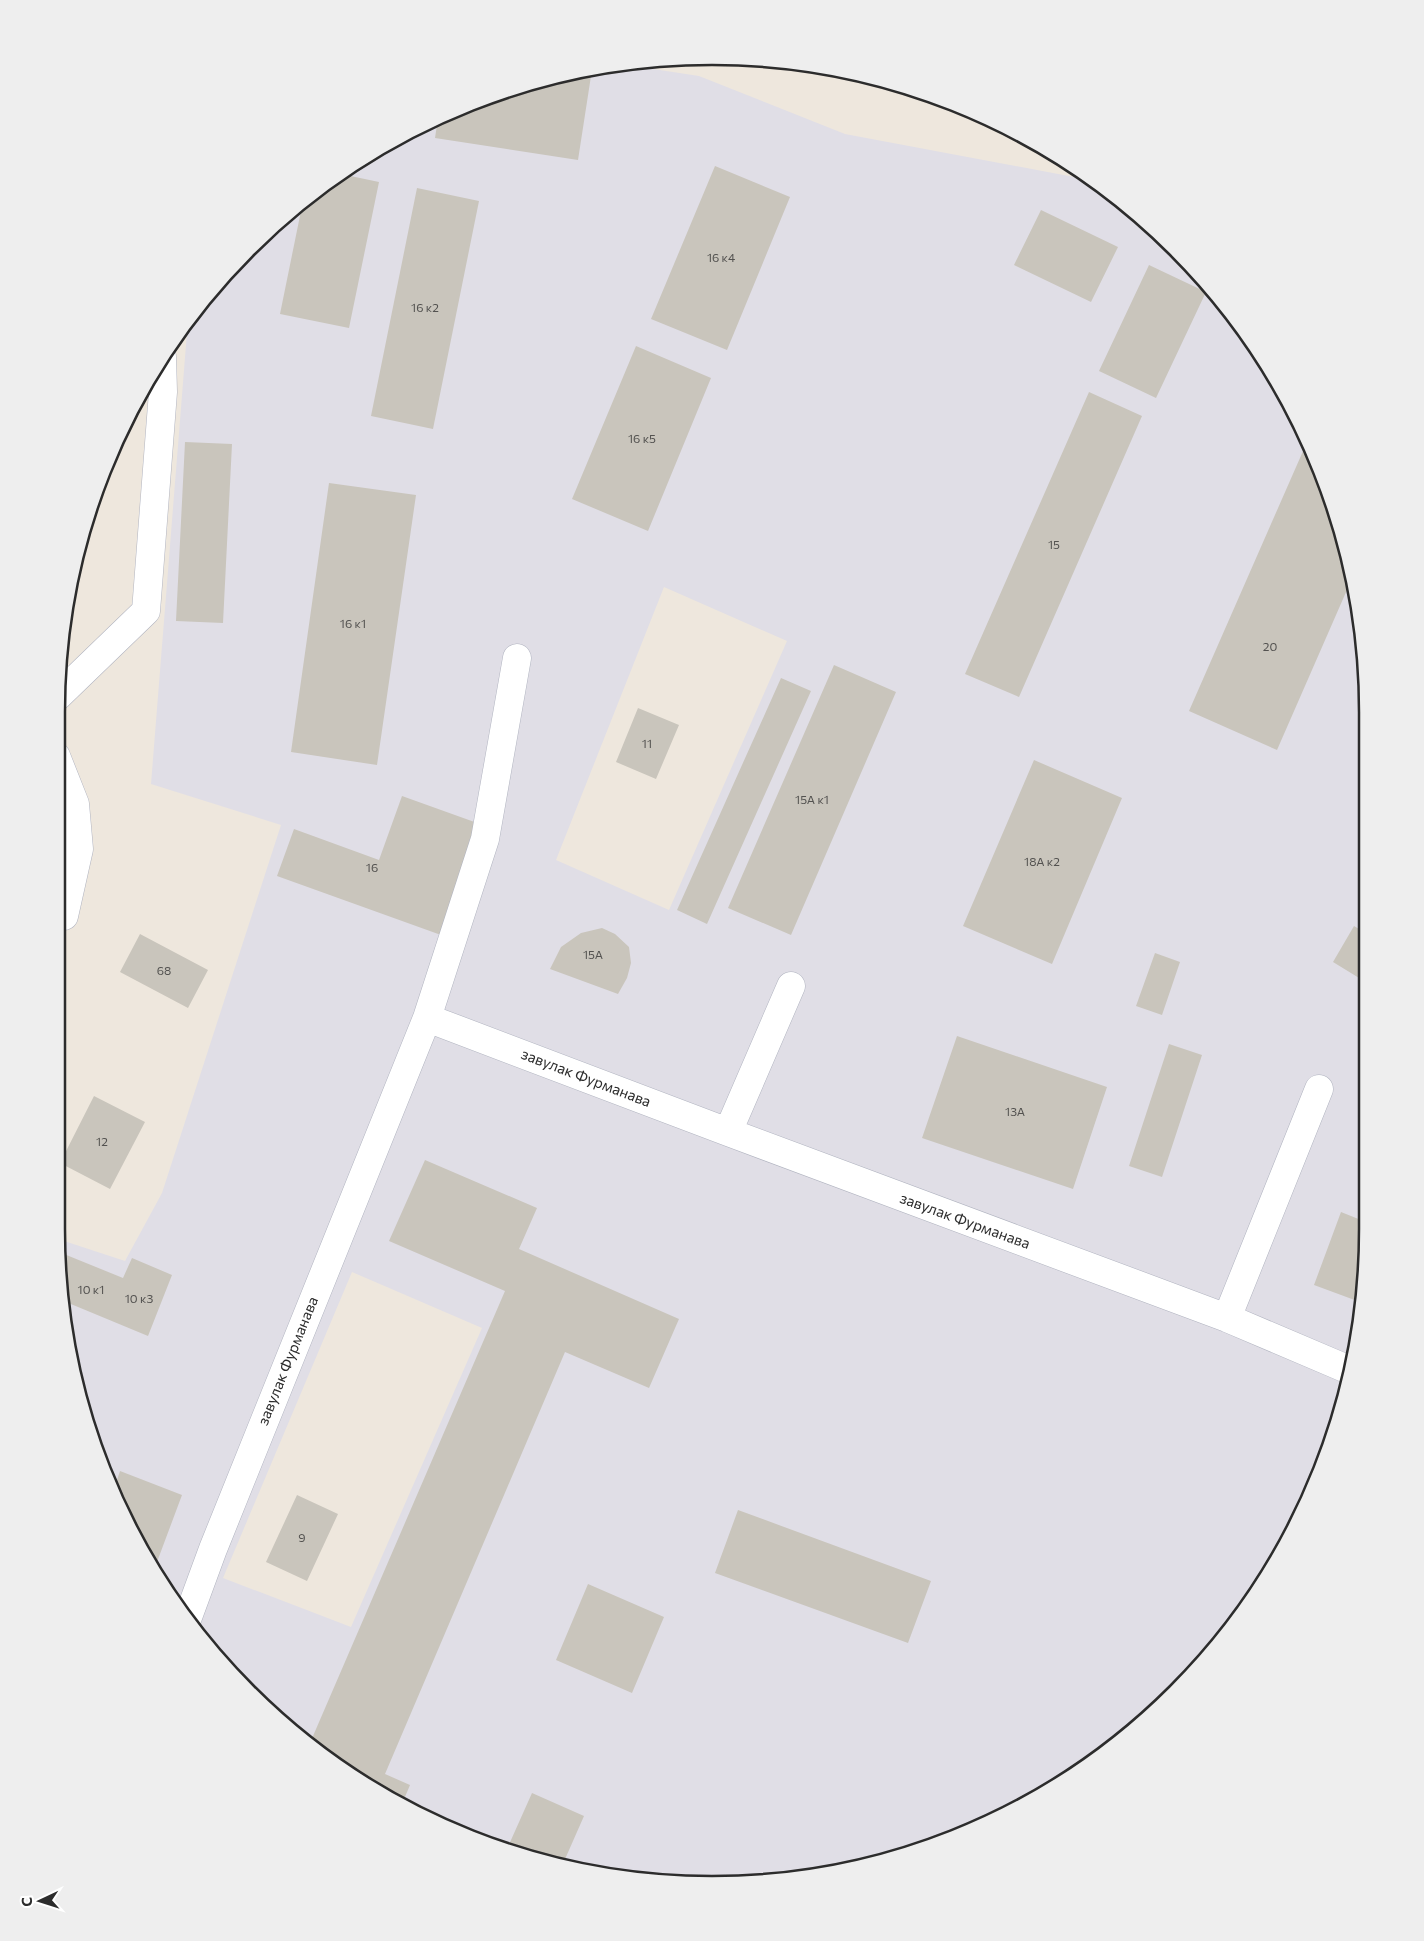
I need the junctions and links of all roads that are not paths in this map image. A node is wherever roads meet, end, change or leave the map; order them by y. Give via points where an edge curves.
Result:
1 (162, 371) edge
2 (517, 658) dead end
3 (66, 689) edge
4 (65, 779) edge
5 (65, 912) edge
6 (791, 986) dead end
7 (427, 1018) junction
8 (1319, 1089) dead end
9 (728, 1132) junction
10 (1227, 1318) junction
11 (1344, 1368) edge
12 (190, 1611) edge

1 - 3 street via 146,611
2 - 7 street via 485,839
4 - 5 street via 75,804 79,849
6 - 9 street
7 - 9 street, завулак Фурманава
7 - 12 street, завулак Фурманава via 212,1549
8 - 10 street
9 - 10 street, завулак Фурманава
10 - 11 street, завулак Фурманава

